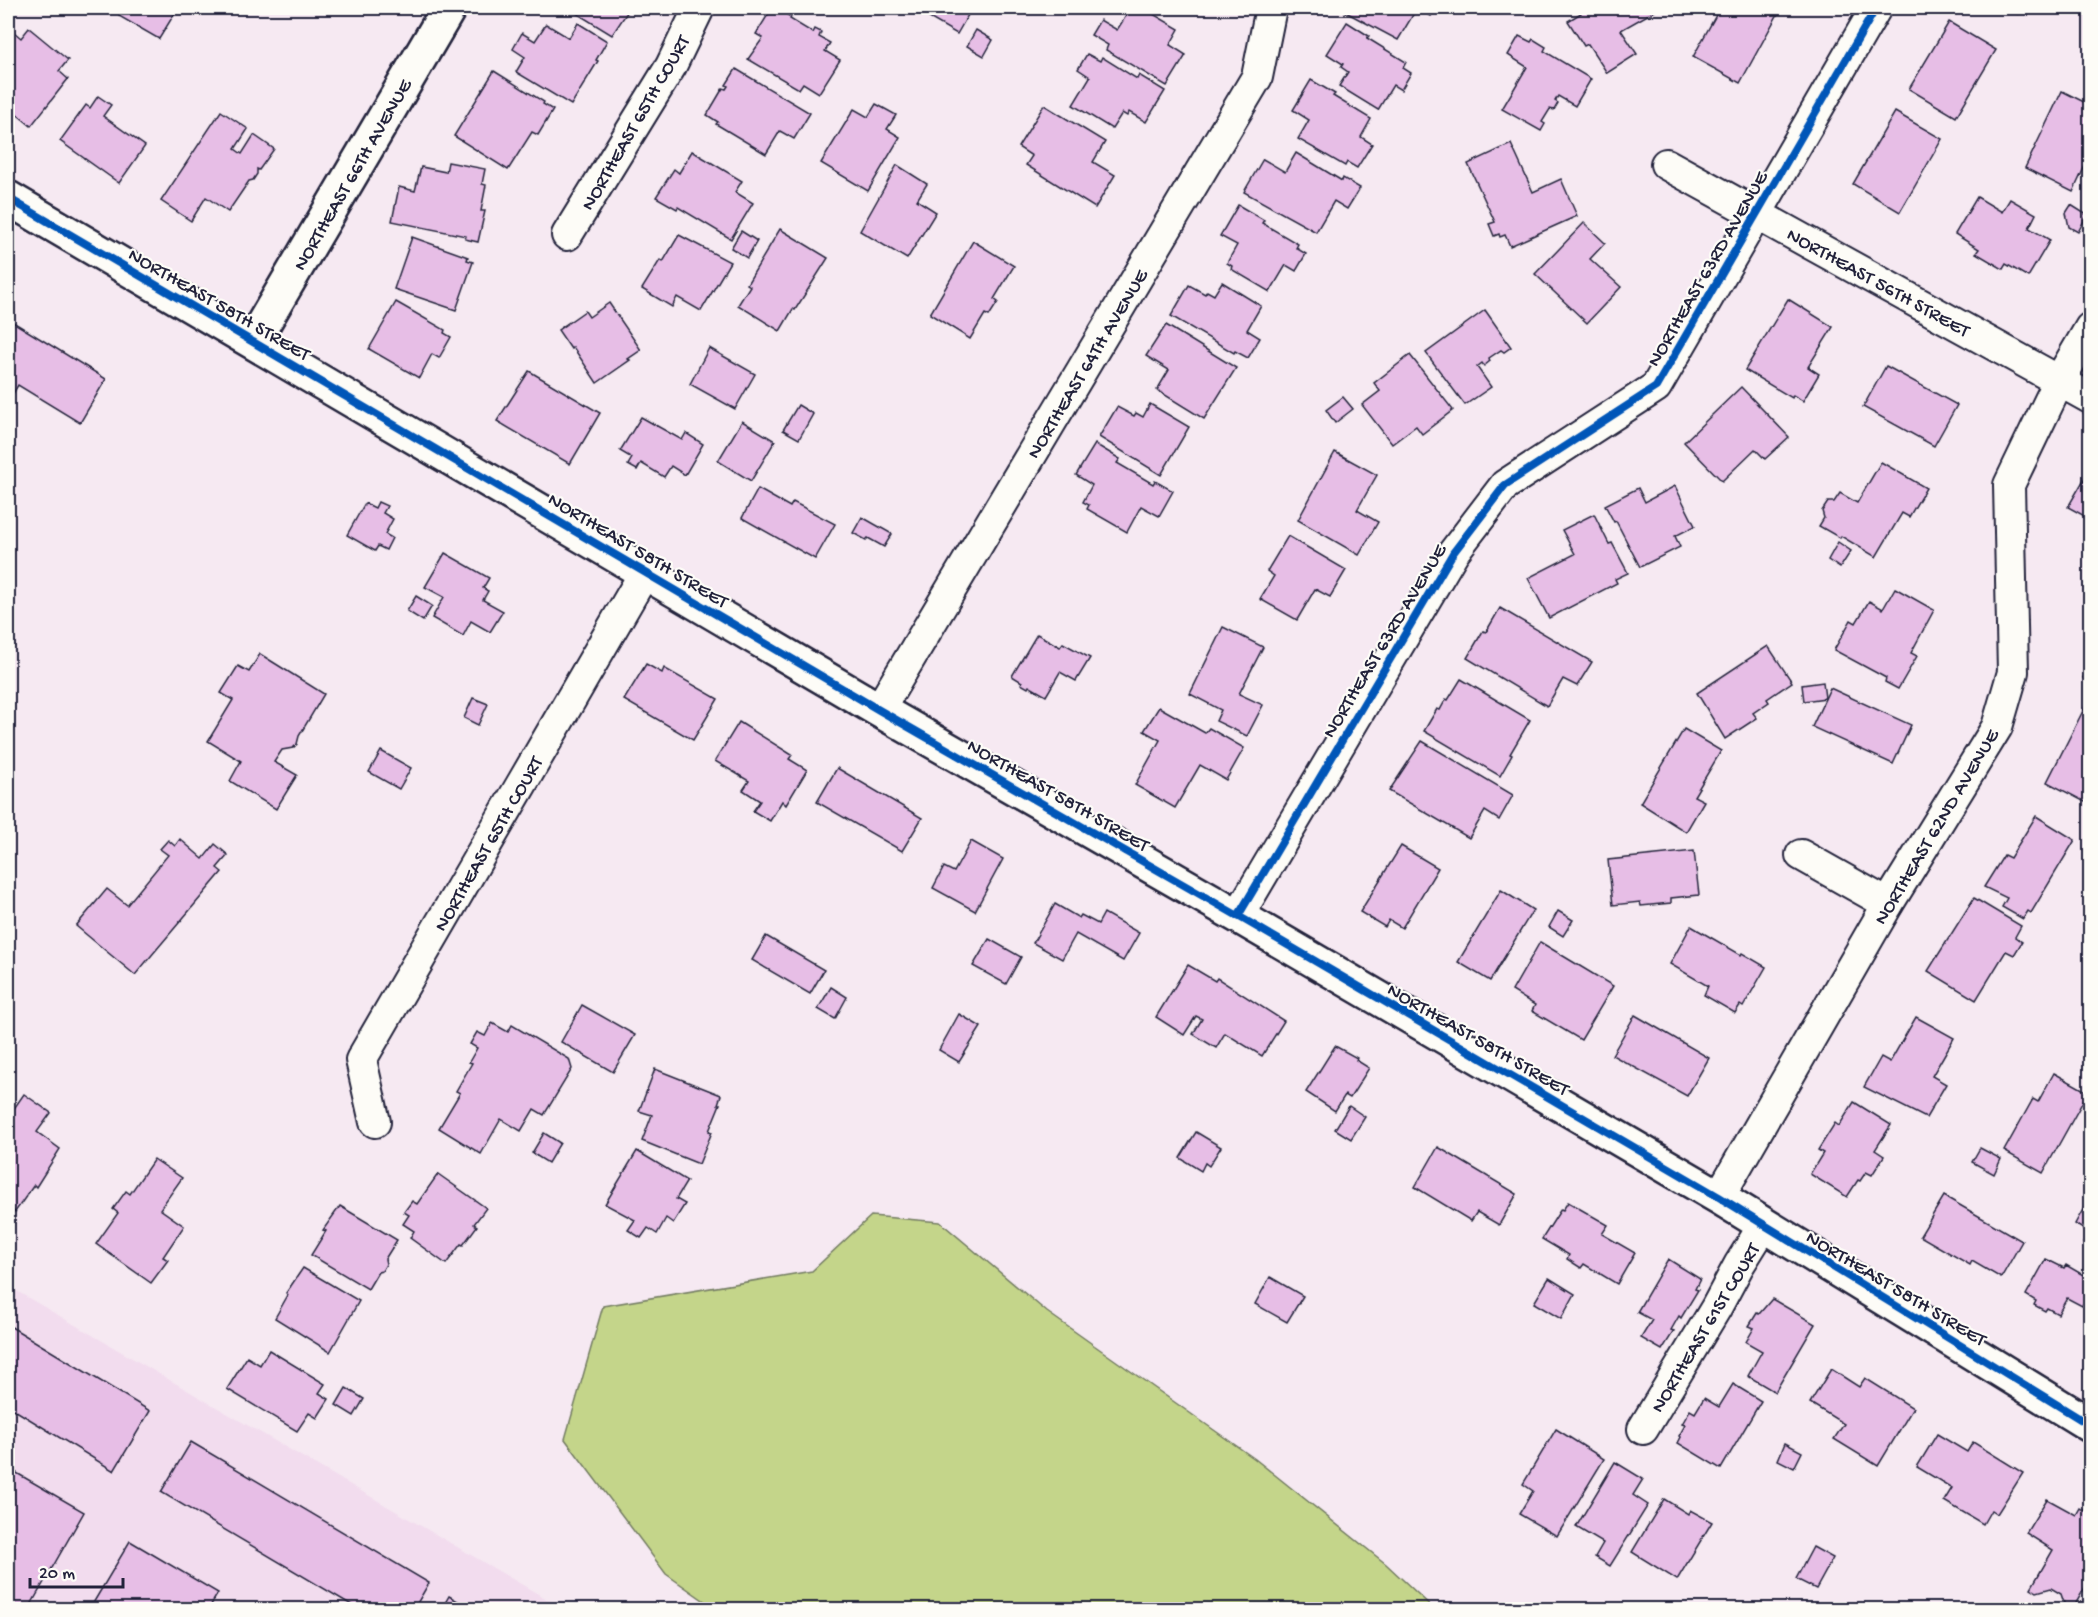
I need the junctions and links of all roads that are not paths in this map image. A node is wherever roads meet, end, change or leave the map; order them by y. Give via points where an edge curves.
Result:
1 (449, 8) edge
2 (699, 8) edge
3 (1271, 8) edge
4 (1876, 8) edge
5 (1666, 164) dead end
6 (8, 198) edge
7 (1756, 213) junction
8 (567, 235) dead end
9 (2091, 328) edge
10 (253, 341) junction
11 (2059, 381) junction
12 (2091, 398) edge
13 (645, 572) junction
14 (879, 710) junction
15 (1801, 855) dead end
16 (1888, 904) junction
17 (1238, 916) junction
18 (375, 1122) dead end
19 (1719, 1197) junction
20 (1764, 1225) junction
21 (2091, 1425) edge
22 (1643, 1429) dead end

1 - 10 street, NORTHEAST 66TH AVENUE
2 - 8 street, NORTHEAST 65TH COURT via 671,66
3 - 14 street, NORTHEAST 64TH AVENUE via 1257,77
4 - 7 street, NORTHEAST 63RD AVENUE
5 - 7 street, NORTHEAST 56TH STREET
6 - 10 street, NORTHEAST 58TH STREET
7 - 11 street, NORTHEAST 56TH STREET
7 - 17 street, NORTHEAST 63RD AVENUE via 1656,387 1505,485 1453,553
9 - 11 street, NORTHEAST 62ND AVENUE
10 - 13 street, NORTHEAST 58TH STREET
11 - 12 street, NORTHEAST 56TH STREET
11 - 16 street, NORTHEAST 62ND AVENUE via 2009,485 2013,672 1996,727
13 - 14 street, NORTHEAST 58TH STREET
13 - 18 street, NORTHEAST 65TH COURT via 361,1060
14 - 17 street, NORTHEAST 58TH STREET
15 - 16 street
16 - 19 street, NORTHEAST 62ND AVENUE
17 - 19 street, NORTHEAST 58TH STREET
19 - 20 street, NORTHEAST 58TH STREET
20 - 21 street, NORTHEAST 58TH STREET
20 - 22 street, NORTHEAST 61ST COURT

